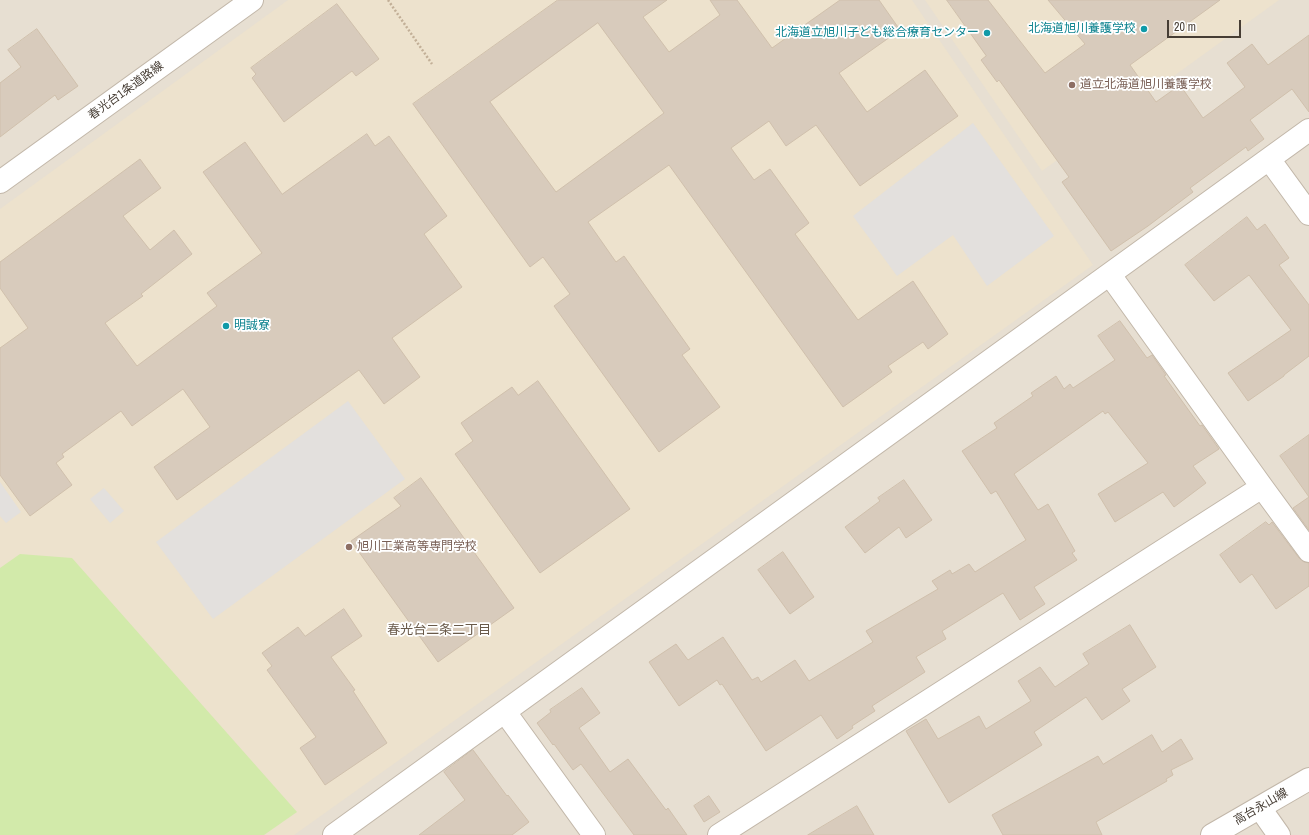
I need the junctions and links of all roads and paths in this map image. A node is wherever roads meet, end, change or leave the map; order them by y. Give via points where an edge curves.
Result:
1 (252, 0) edge
2 (388, 0) edge
3 (432, 64) dead end
4 (1309, 130) edge
5 (1269, 159) junction
6 (0, 182) edge
7 (1309, 214) edge
8 (1110, 275) junction
9 (1262, 487) junction
10 (1309, 550) edge
11 (505, 712) junction
12 (1309, 779) edge
13 (1260, 808) junction
14 (334, 835) edge
15 (594, 835) edge
16 (719, 835) edge
17 (1212, 835) edge
18 (1280, 835) edge

1 - 6 street, 春光台1条道路線
2 - 3 path
4 - 5 street
5 - 7 street
5 - 8 street
8 - 9 street
8 - 11 street
9 - 10 street
9 - 16 street
11 - 14 street
11 - 15 street
12 - 13 street, 高台永山線
13 - 17 street, 高台永山線
13 - 18 street

